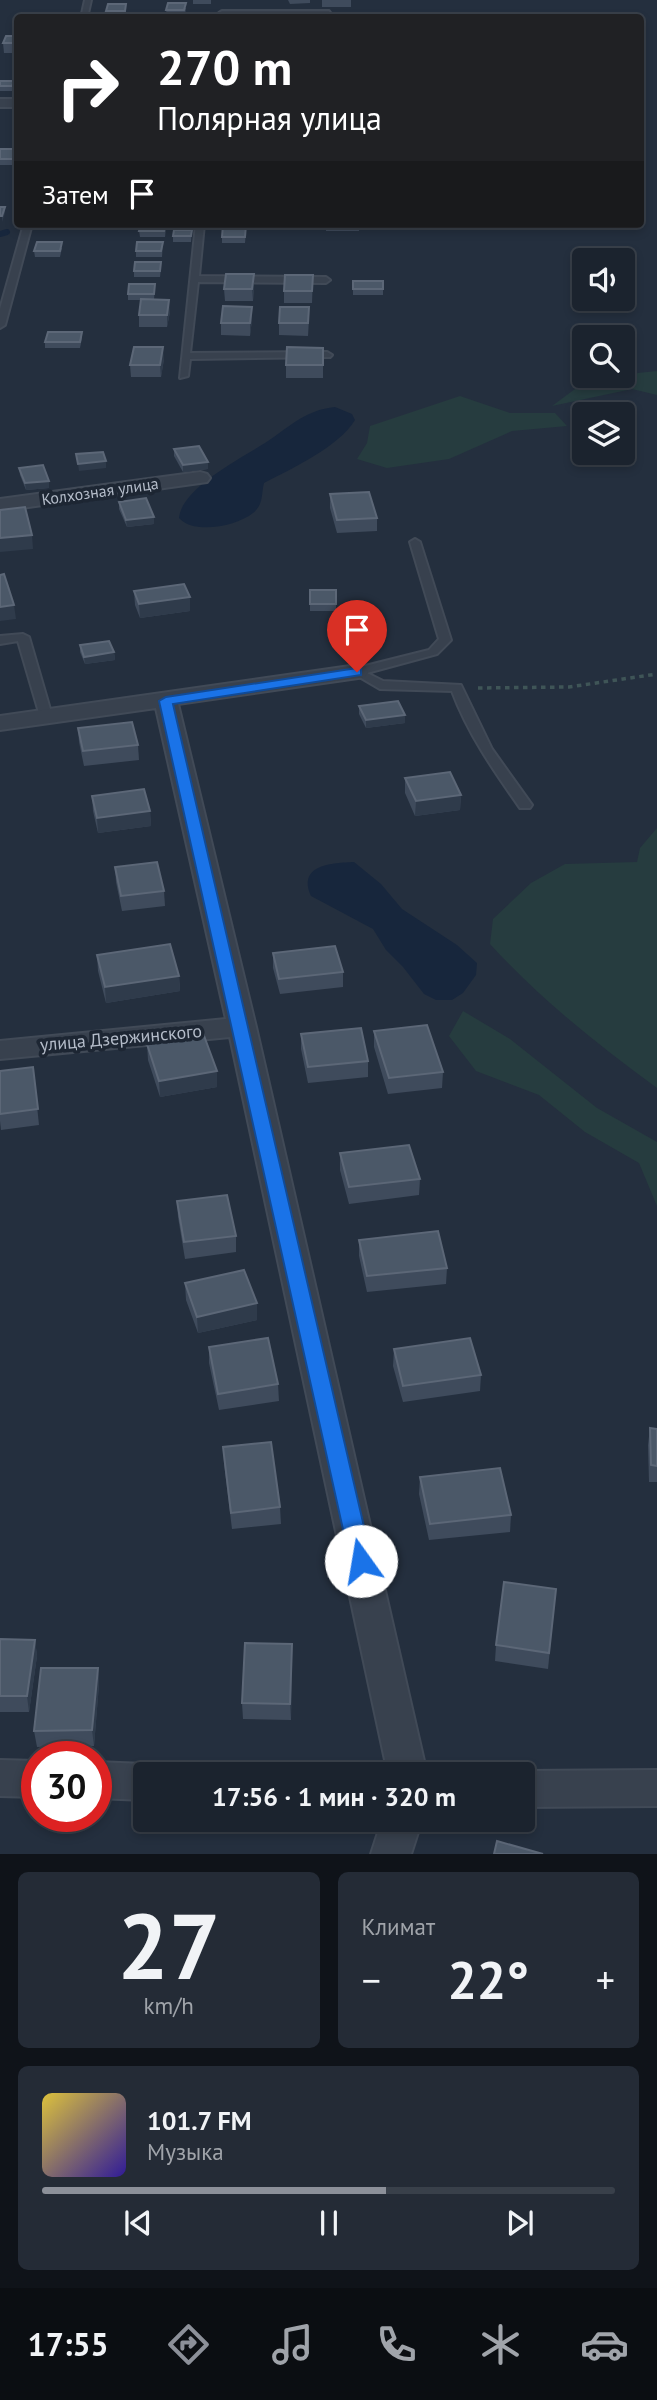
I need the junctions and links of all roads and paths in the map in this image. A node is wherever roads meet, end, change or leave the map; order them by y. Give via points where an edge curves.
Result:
1 (330, 13) dead end
2 (276, 14) edge
3 (27, 228) edge
4 (200, 228) edge
5 (195, 279) junction
6 (326, 280) dead end
7 (0, 325) edge
8 (327, 355) dead end
9 (187, 356) junction
10 (183, 376) dead end
11 (200, 478) dead end
12 (0, 505) edge
13 (415, 542) dead end
14 (0, 640) edge
15 (357, 672) junction
16 (657, 674) edge
17 (457, 688) junction
18 (166, 701) junction
19 (46, 716) junction
20 (0, 723) edge
21 (525, 805) dead end
22 (242, 1027) junction
23 (0, 1050) edge
24 (405, 1762) edge
25 (0, 1778) edge
26 (21, 1779) edge
27 (112, 1781) edge
28 (133, 1782) edge
29 (657, 1788) edge
30 (535, 1789) edge
31 (398, 1832) edge
32 (391, 1854) edge

1 - 2 lane
3 - 7 lane
4 - 5 lane
5 - 6 lane
5 - 9 lane
8 - 9 lane
9 - 10 lane
11 - 12 street, Колхозная улица
13 - 15 lane via 444,640 433,652
14 - 19 lane via 23,637
15 - 17 lane via 380,685
15 - 18 street
16 - 17 path via 569,687
17 - 21 lane via 469,723
18 - 19 street
18 - 22 street
19 - 20 street
22 - 23 street, улица Дзержинского
22 - 24 street
25 - 26 street
27 - 28 street
29 - 30 street
31 - 32 street

